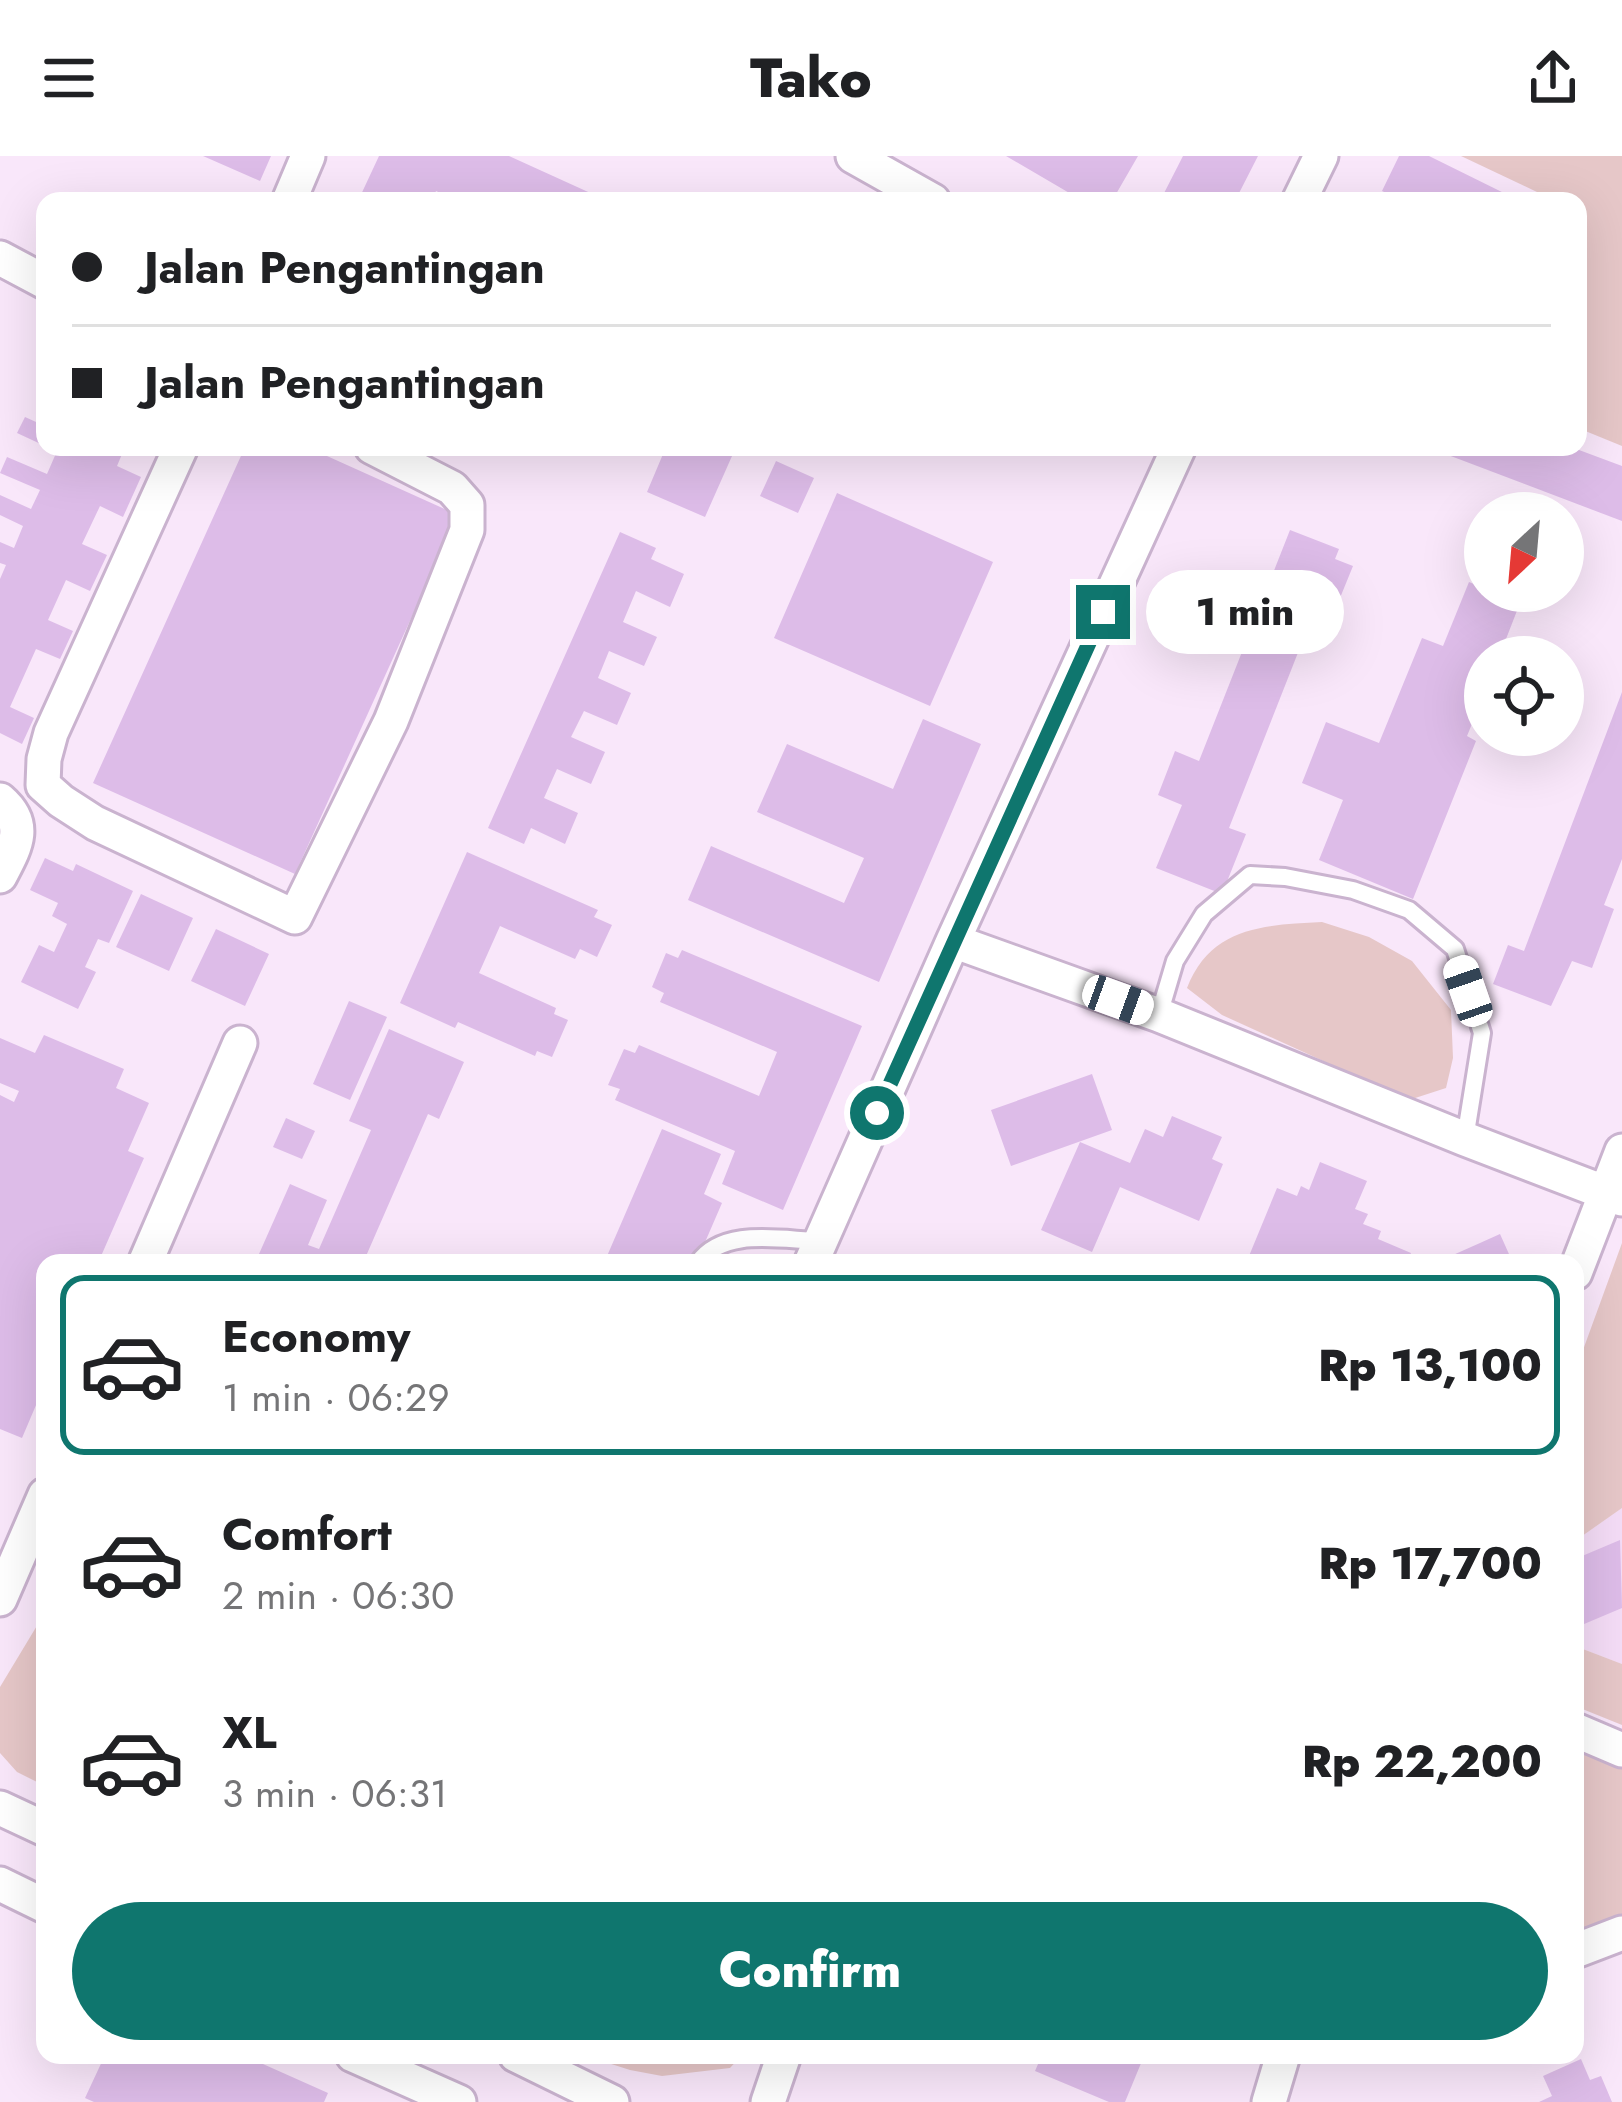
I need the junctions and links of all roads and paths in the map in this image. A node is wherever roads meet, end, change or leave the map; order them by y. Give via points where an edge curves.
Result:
1 (308, 156) edge
2 (853, 156) edge
3 (1322, 156) edge
4 (293, 192) edge
5 (917, 192) edge
6 (1304, 192) edge
7 (0, 258) edge
8 (36, 277) edge
9 (177, 456) edge
10 (389, 456) edge
11 (1174, 456) edge
12 (0, 800) edge
13 (0, 876) edge
14 (953, 941) junction
15 (1159, 1015) junction
16 (240, 1043) dead end
17 (1465, 1139) junction
18 (1622, 1150) edge
19 (1614, 1196) edge
20 (815, 1252) edge
21 (149, 1254) edge
22 (708, 1254) edge
23 (1584, 1256) edge
24 (36, 1516) edge
25 (0, 1599) edge
26 (1584, 1734) edge
27 (1622, 1750) edge
28 (0, 1808) edge
29 (36, 1825) edge
30 (0, 1884) edge
31 (36, 1902) edge
32 (1622, 1933) edge
33 (1584, 1948) edge
34 (373, 2064) edge
35 (534, 2064) edge
36 (781, 2064) edge
37 (1285, 2064) edge
38 (459, 2102) edge
39 (612, 2102) edge
40 (768, 2102) edge
41 (1268, 2102) edge

1 - 4 street
2 - 5 street
3 - 6 street
7 - 8 street
9 - 10 street via 52,733 44,785 95,823 295,917 391,721 466,530 467,505 452,488
11 - 14 street
12 - 13 street via 14,812 18,834
14 - 15 street
14 - 20 street
15 - 17 street
15 - 17 lane via 1174,961 1204,914 1250,875 1353,890 1408,910 1454,949 1482,1033
16 - 21 street
17 - 19 street
18 - 19 street
19 - 23 street
20 - 22 lane via 735,1240
24 - 25 street
26 - 27 street
28 - 29 street
30 - 31 street
32 - 33 street
34 - 38 street
35 - 39 street
36 - 40 street
37 - 41 street

